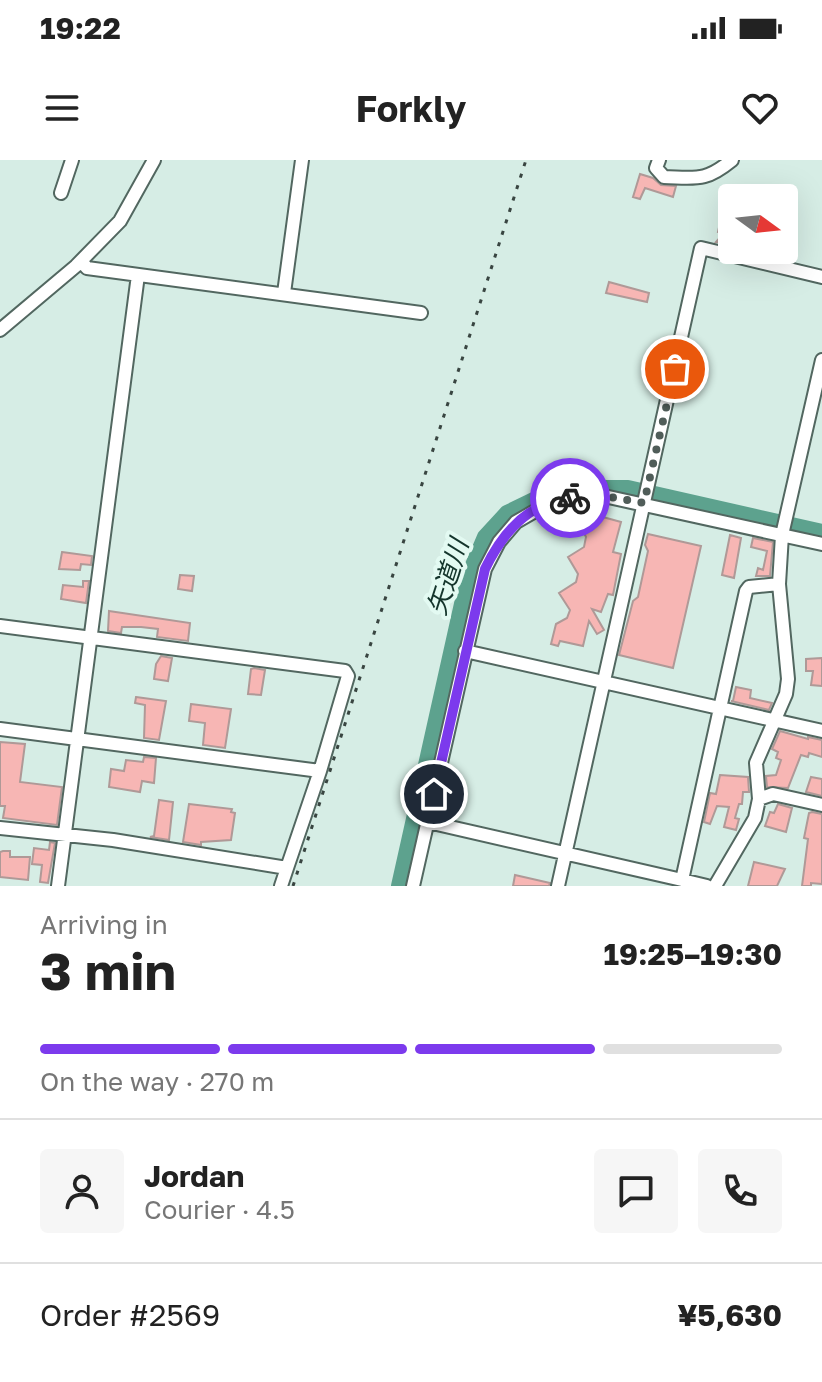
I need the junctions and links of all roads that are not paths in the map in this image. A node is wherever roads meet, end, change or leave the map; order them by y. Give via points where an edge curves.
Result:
1 (72, 160) edge
2 (154, 160) edge
3 (302, 160) edge
4 (659, 160) edge
5 (732, 160) edge
6 (61, 193) dead end
7 (79, 263) junction
8 (138, 275) junction
9 (822, 277) edge
10 (284, 293) junction
11 (421, 313) dead end
12 (0, 330) edge
13 (822, 360) edge
14 (644, 501) junction
15 (783, 533) junction
16 (822, 544) edge
17 (779, 584) junction
18 (0, 626) edge
19 (90, 639) junction
20 (465, 651) junction
21 (604, 682) junction
22 (720, 709) junction
23 (776, 721) junction
24 (0, 729) edge
25 (822, 731) edge
26 (77, 738) junction
27 (320, 771) junction
28 (759, 799) junction
29 (822, 805) edge
30 (428, 822) junction
31 (0, 828) edge
32 (63, 836) junction
33 (566, 853) junction
34 (287, 868) junction
35 (682, 880) junction
36 (58, 886) edge
37 (281, 886) edge
38 (413, 886) edge
39 (558, 886) edge
40 (707, 886) edge
41 (715, 886) edge

1 - 6 street
2 - 7 street via 120,221
3 - 10 street
4 - 5 street via 656,168 664,177 703,179
7 - 8 street
7 - 12 street
8 - 10 street
8 - 19 street
9 - 14 street via 701,248
10 - 11 street
13 - 15 street
14 - 15 street
14 - 20 street via 604,496 559,499 516,522 485,569
14 - 21 street
15 - 16 street
15 - 17 street
17 - 22 street via 746,591
17 - 23 street via 788,679
18 - 19 street
19 - 26 street
19 - 27 street via 345,671 348,676
20 - 21 street
20 - 30 street
21 - 22 street
21 - 33 street
22 - 23 street
22 - 35 street
23 - 25 street
23 - 28 street via 756,763
24 - 26 street
26 - 27 street
26 - 32 street
27 - 34 street
28 - 29 street via 773,794
28 - 41 street via 755,818
30 - 33 street
30 - 38 street
31 - 32 street
32 - 34 street
32 - 36 street
33 - 35 street
33 - 39 street
34 - 37 street
35 - 40 street

